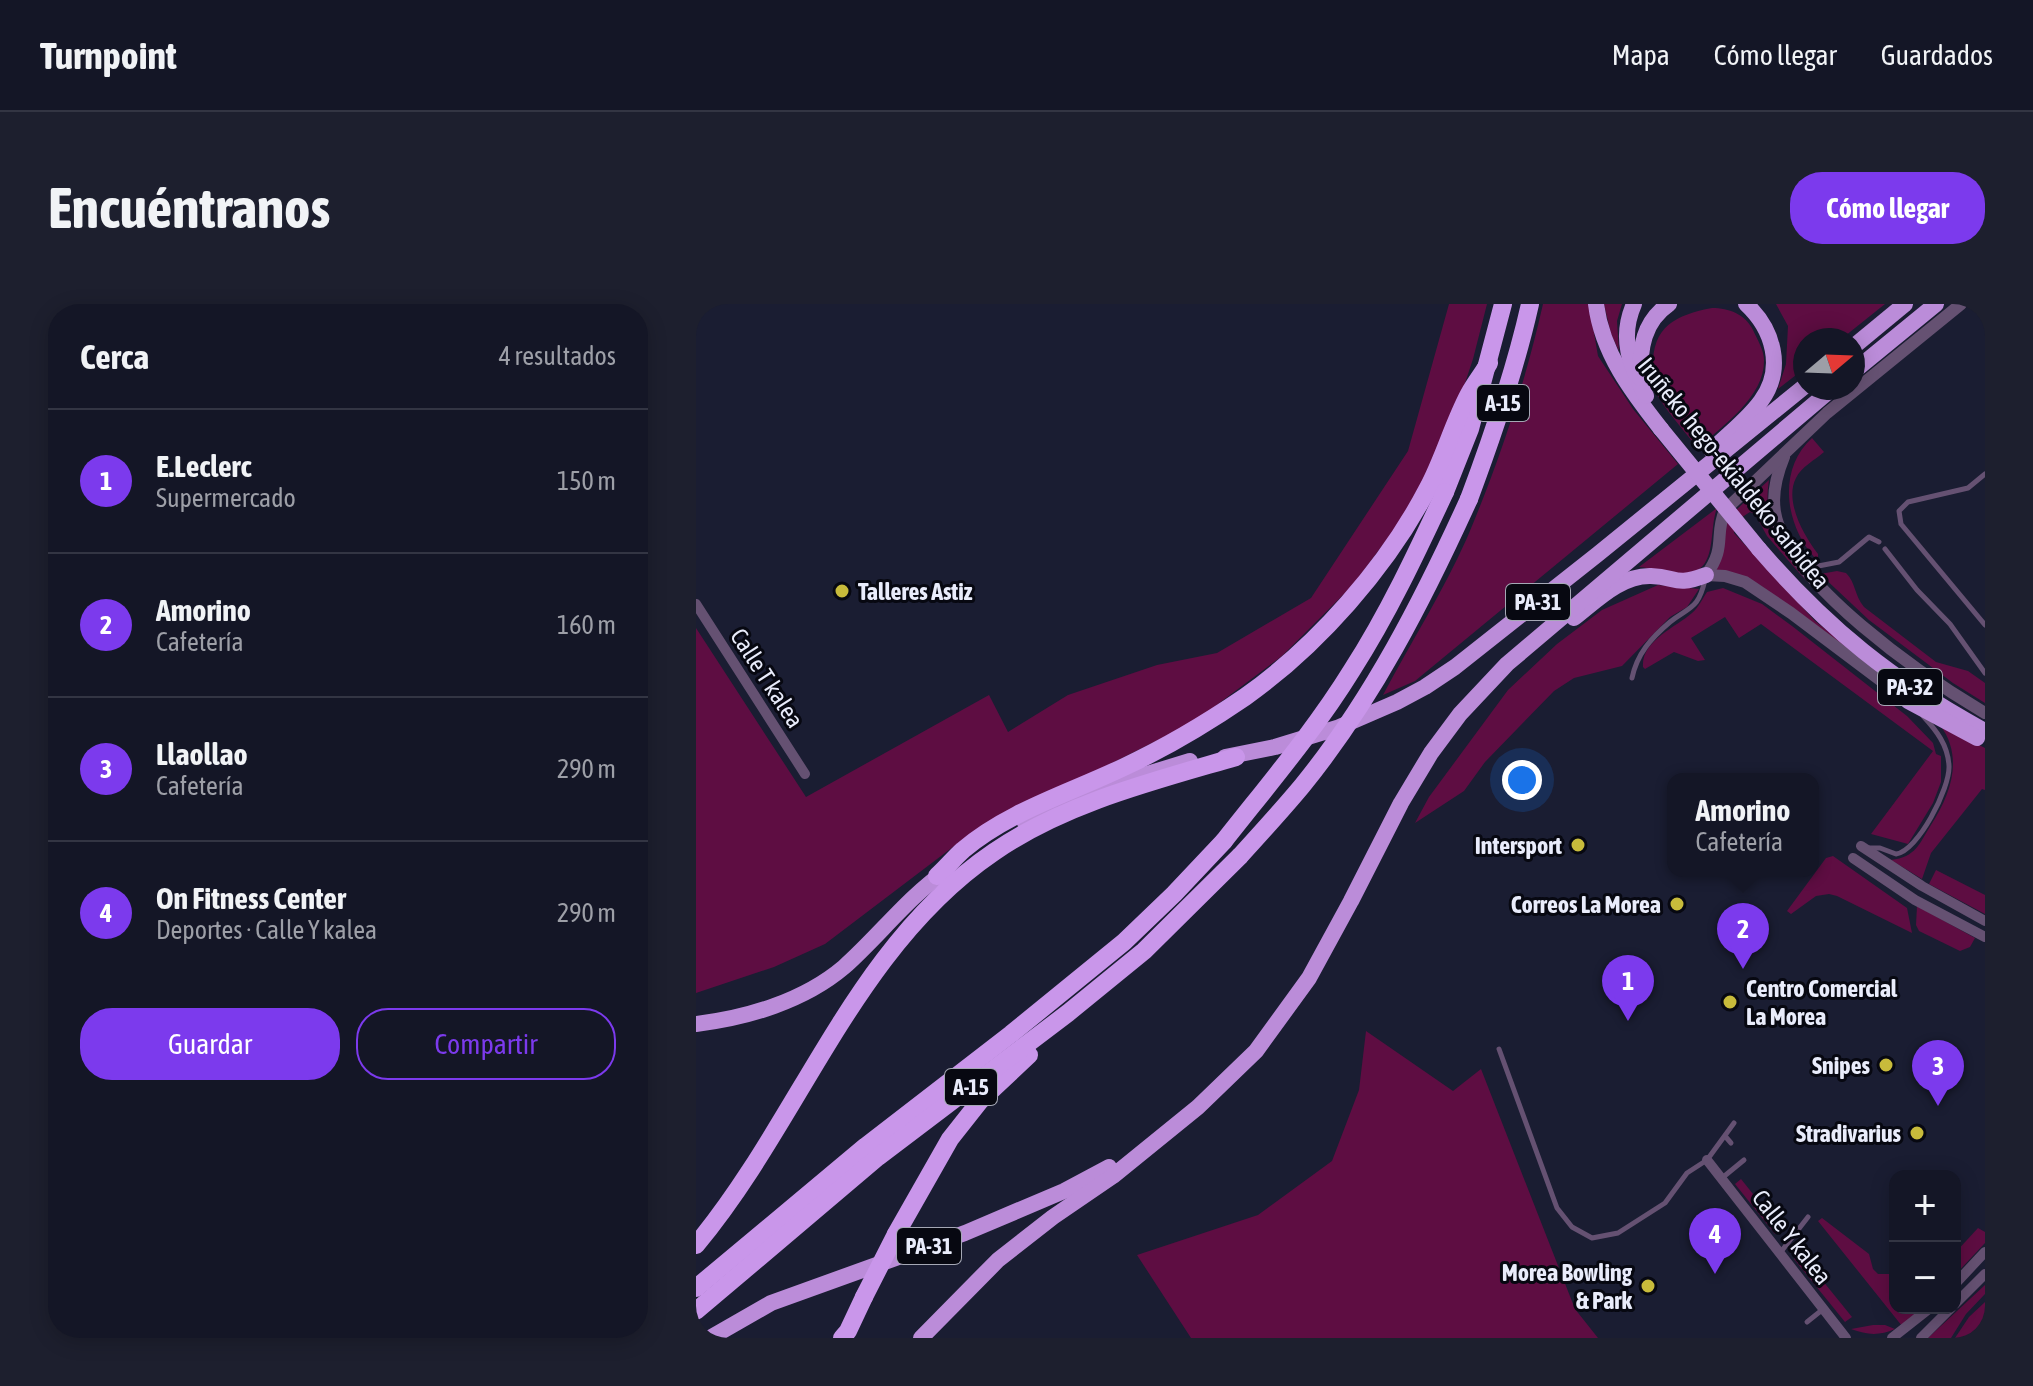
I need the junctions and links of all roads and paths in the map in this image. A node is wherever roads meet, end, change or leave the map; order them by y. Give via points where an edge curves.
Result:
1 (1503, 304) edge
2 (1530, 304) edge
3 (1596, 304) edge
4 (1634, 304) edge
5 (1669, 304) edge
6 (1746, 304) edge
7 (1905, 304) edge
8 (1936, 304) edge
9 (1961, 304) edge
10 (1865, 337) edge
11 (1865, 362) edge
12 (1489, 363) junction
13 (1640, 384) junction
14 (1793, 396) edge
15 (1819, 400) edge
16 (1664, 427) junction
17 (1786, 452) junction
18 (1985, 474) edge
19 (1879, 542) dead end
20 (1762, 546) junction
21 (1885, 549) dead end
22 (1598, 554) junction
23 (1803, 568) junction
24 (1706, 575) junction
25 (696, 604) edge
26 (1985, 625) edge
27 (1985, 673) edge
28 (1632, 678) dead end
29 (1479, 693) junction
30 (1908, 701) junction
31 (1985, 713) edge
32 (1985, 723) edge
33 (1985, 731) edge
34 (1985, 742) edge
35 (1236, 757) junction
36 (805, 774) dead end
37 (1864, 847) joint
38 (1853, 858) dead end
39 (937, 876) junction
40 (1985, 921) edge
41 (1985, 937) edge
42 (1068, 1013) junction
43 (696, 1024) edge
44 (1499, 1049) dead end
45 (1734, 1123) dead end
46 (1725, 1136) junction
47 (1731, 1143) dead end
48 (1146, 1148) junction
49 (1707, 1160) junction
50 (1744, 1160) dead end
51 (1721, 1179) junction
52 (1808, 1217) dead end
53 (696, 1245) edge
54 (1985, 1252) edge
55 (1779, 1253) junction
56 (1985, 1274) edge
57 (1961, 1278) edge
58 (696, 1288) edge
59 (1961, 1298) edge
60 (1823, 1309) junction
61 (696, 1311) edge
62 (1922, 1314) edge
63 (1945, 1314) edge
64 (1807, 1322) dead end
65 (710, 1338) edge
66 (842, 1338) edge
67 (921, 1338) edge
68 (1846, 1338) edge
69 (1892, 1338) edge
70 (1921, 1338) edge

1 - 12 highway, A-15
2 - 42 highway, A-15, bridge via 1469,499 1430,585 1352,716 1303,785 1240,856 1144,951
3 - 16 highway, Iruñeko hego-ekialdeko sarbidea / PA-32 via 1619,371
4 - 13 highway, Iruñeko hego-ekialdeko sarbidea / PA-32 via 1625,343
5 - 13 highway via 1648,325
6 - 22 highway via 1759,316 1772,343 1774,363 1762,400
7 - 10 highway
8 - 11 highway
9 - 17 street
12 - 39 highway via 1403,529 1370,576 1300,651 1189,733 994,829
12 - 58 highway, A-15, bridge via 1470,429 1411,566 1353,669 1224,841 1124,942
13 - 16 highway, Iruñeko hego-ekialdeko sarbidea / PA-32
14 - 22 highway, PA-31
15 - 29 highway, PA-31 via 1563,614
16 - 20 highway, Iruñeko hego-ekialdeko sarbidea / PA-32, bridge
17 - 23 street via 1775,511
17 - 24 street via 1725,510 1718,556
18 - 26 lane via 1968,488 1908,502 1899,511 1901,524
19 - 23 lane via 1869,537 1839,562
20 - 32 highway, Iruñeko hego-ekialdeko sarbidea / PA-32 via 1850,633
20 - 33 highway, Iruñeko hego-ekialdeko sarbidea / PA-32 via 1820,616 1902,682
21 - 27 lane
22 - 35 highway, PA-31 via 1425,687 1337,728
23 - 31 street via 1837,605
24 - 28 lane via 1695,605 1645,646
24 - 29 highway via 1680,583 1654,576 1627,580 1559,630 1498,685
24 - 30 street via 1745,582
25 - 36 street, Calle T kalea
29 - 48 highway, PA-31 via 1431,753 1309,978 1265,1039 1198,1107
30 - 34 highway
30 - 37 lane via 1945,746 1949,767 1943,795 1910,849 1896,854
35 - 39 highway, PA-31 via 1193,760 1063,804 989,840
35 - 53 highway via 1134,788 1037,827 995,851 926,906 871,976
37 - 40 street
38 - 41 street via 1915,900
39 - 43 highway, PA-31 via 842,968 813,988 748,1014
42 - 61 highway, A-15 via 878,1157
42 - 66 highway, bridge via 980,1101 950,1139
44 - 49 lane via 1557,1208 1572,1227 1592,1238 1618,1233 1648,1216 1687,1173
45 - 46 lane
46 - 47 lane
46 - 49 lane
48 - 65 highway, PA-31 via 1064,1191 965,1233 771,1303
48 - 67 highway via 998,1260
49 - 51 street, Calle Y kalea
50 - 51 lane
51 - 55 street, Calle Y kalea
52 - 55 lane
54 - 57 street
55 - 60 street, Calle Y kalea
56 - 59 street
60 - 64 lane
60 - 68 street, Calle Y kalea
62 - 69 street
63 - 70 street

